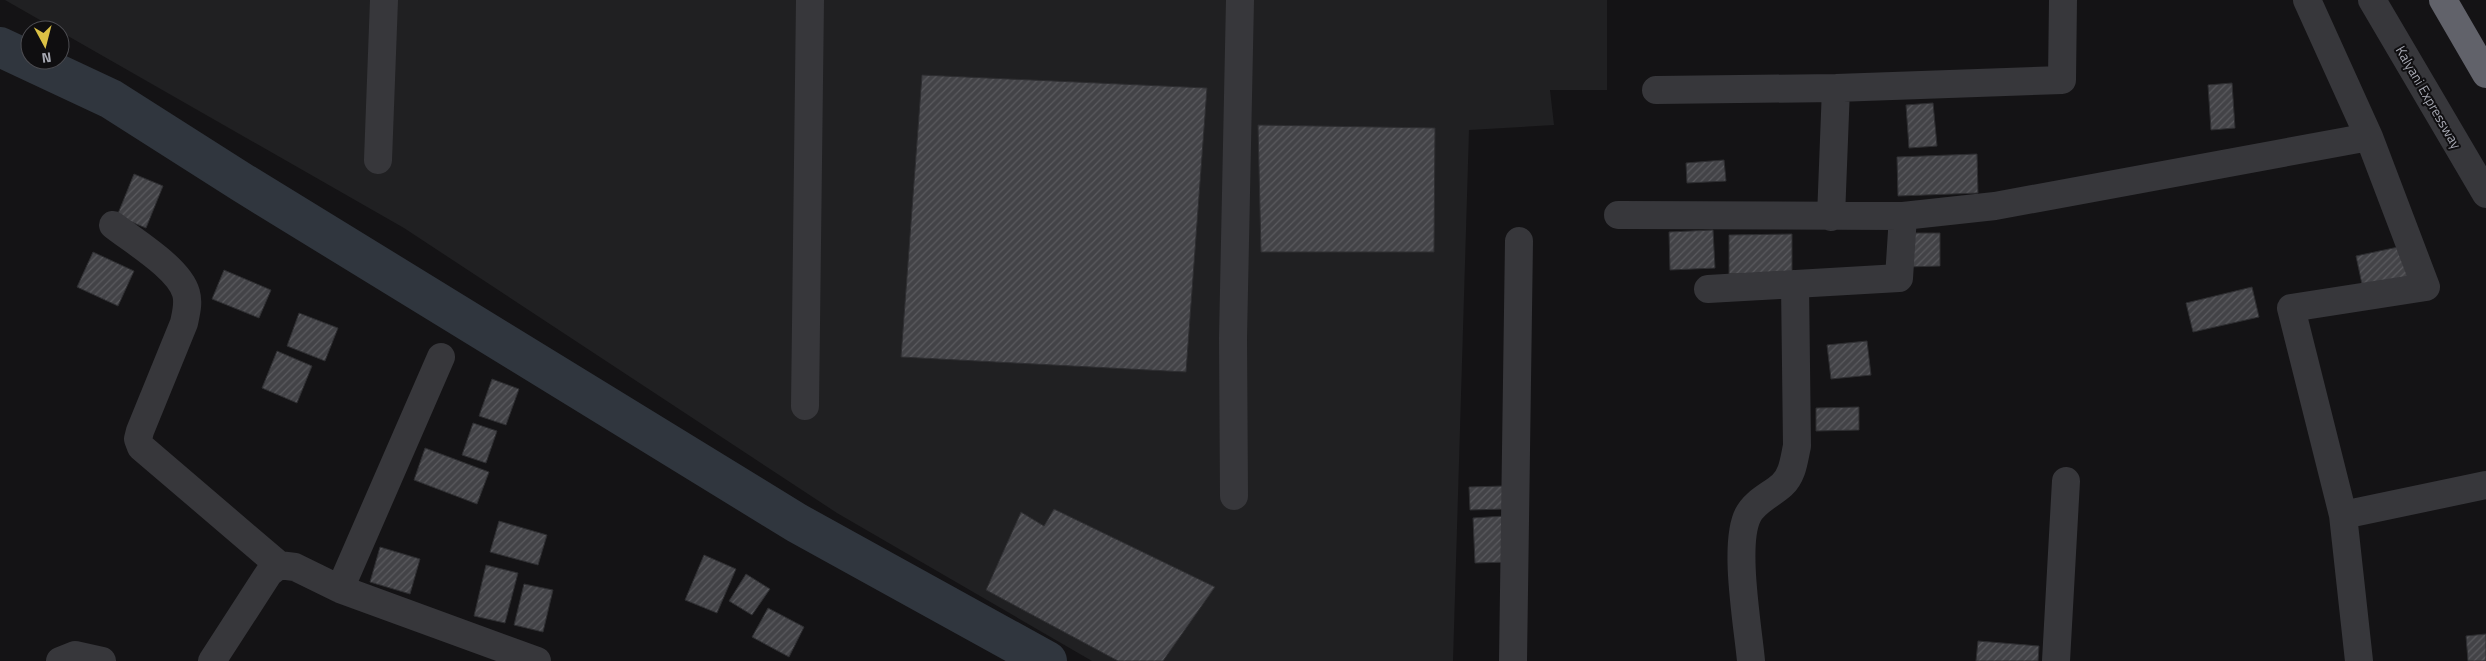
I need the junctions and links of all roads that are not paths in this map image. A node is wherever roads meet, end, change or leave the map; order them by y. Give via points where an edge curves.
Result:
1 (384, 0) edge
2 (810, 0) edge
3 (1240, 0) edge
4 (2063, 0) edge
5 (2308, 0) edge
6 (2372, 0) edge
7 (2443, 0) edge
8 (2486, 74) edge
9 (1836, 88) junction
10 (1656, 90) dead end
11 (2369, 138) junction
12 (378, 160) dead end
13 (2486, 194) edge
14 (1618, 215) dead end
15 (1903, 216) junction
16 (1831, 217) junction
17 (113, 225) dead end
18 (1519, 241) dead end
19 (1795, 284) junction
20 (1708, 289) dead end
21 (441, 358) dead end
22 (805, 406) dead end
23 (2066, 481) dead end
24 (2486, 485) edge
25 (1234, 496) dead end
26 (2343, 515) junction
27 (278, 565) junction
28 (340, 589) junction
29 (60, 661) edge
30 (102, 661) edge
31 (212, 661) edge
32 (537, 661) edge
33 (1513, 661) edge
34 (1752, 661) edge
35 (2056, 661) edge
36 (2359, 661) edge

1 - 12 street
2 - 22 street
3 - 25 street via 1233,338
4 - 9 street via 2062,80
5 - 11 street
6 - 13 street, Kalyani Expressway
7 - 8 highway
9 - 10 street
9 - 16 street
11 - 15 street via 1995,206
11 - 26 street via 2426,287 2291,308
14 - 16 street
15 - 16 street
15 - 19 street via 1899,278
17 - 27 street via 173,272 181,282 188,305 184,323 140,431 138,440 141,448
18 - 33 street
19 - 20 street
19 - 34 street via 1797,446 1792,470 1783,484 1764,496 1748,514 1742,530
21 - 28 street
23 - 35 street
24 - 26 street
26 - 36 street
27 - 28 street via 295,567
27 - 31 street via 269,573
28 - 32 street
29 - 30 street via 75,655

